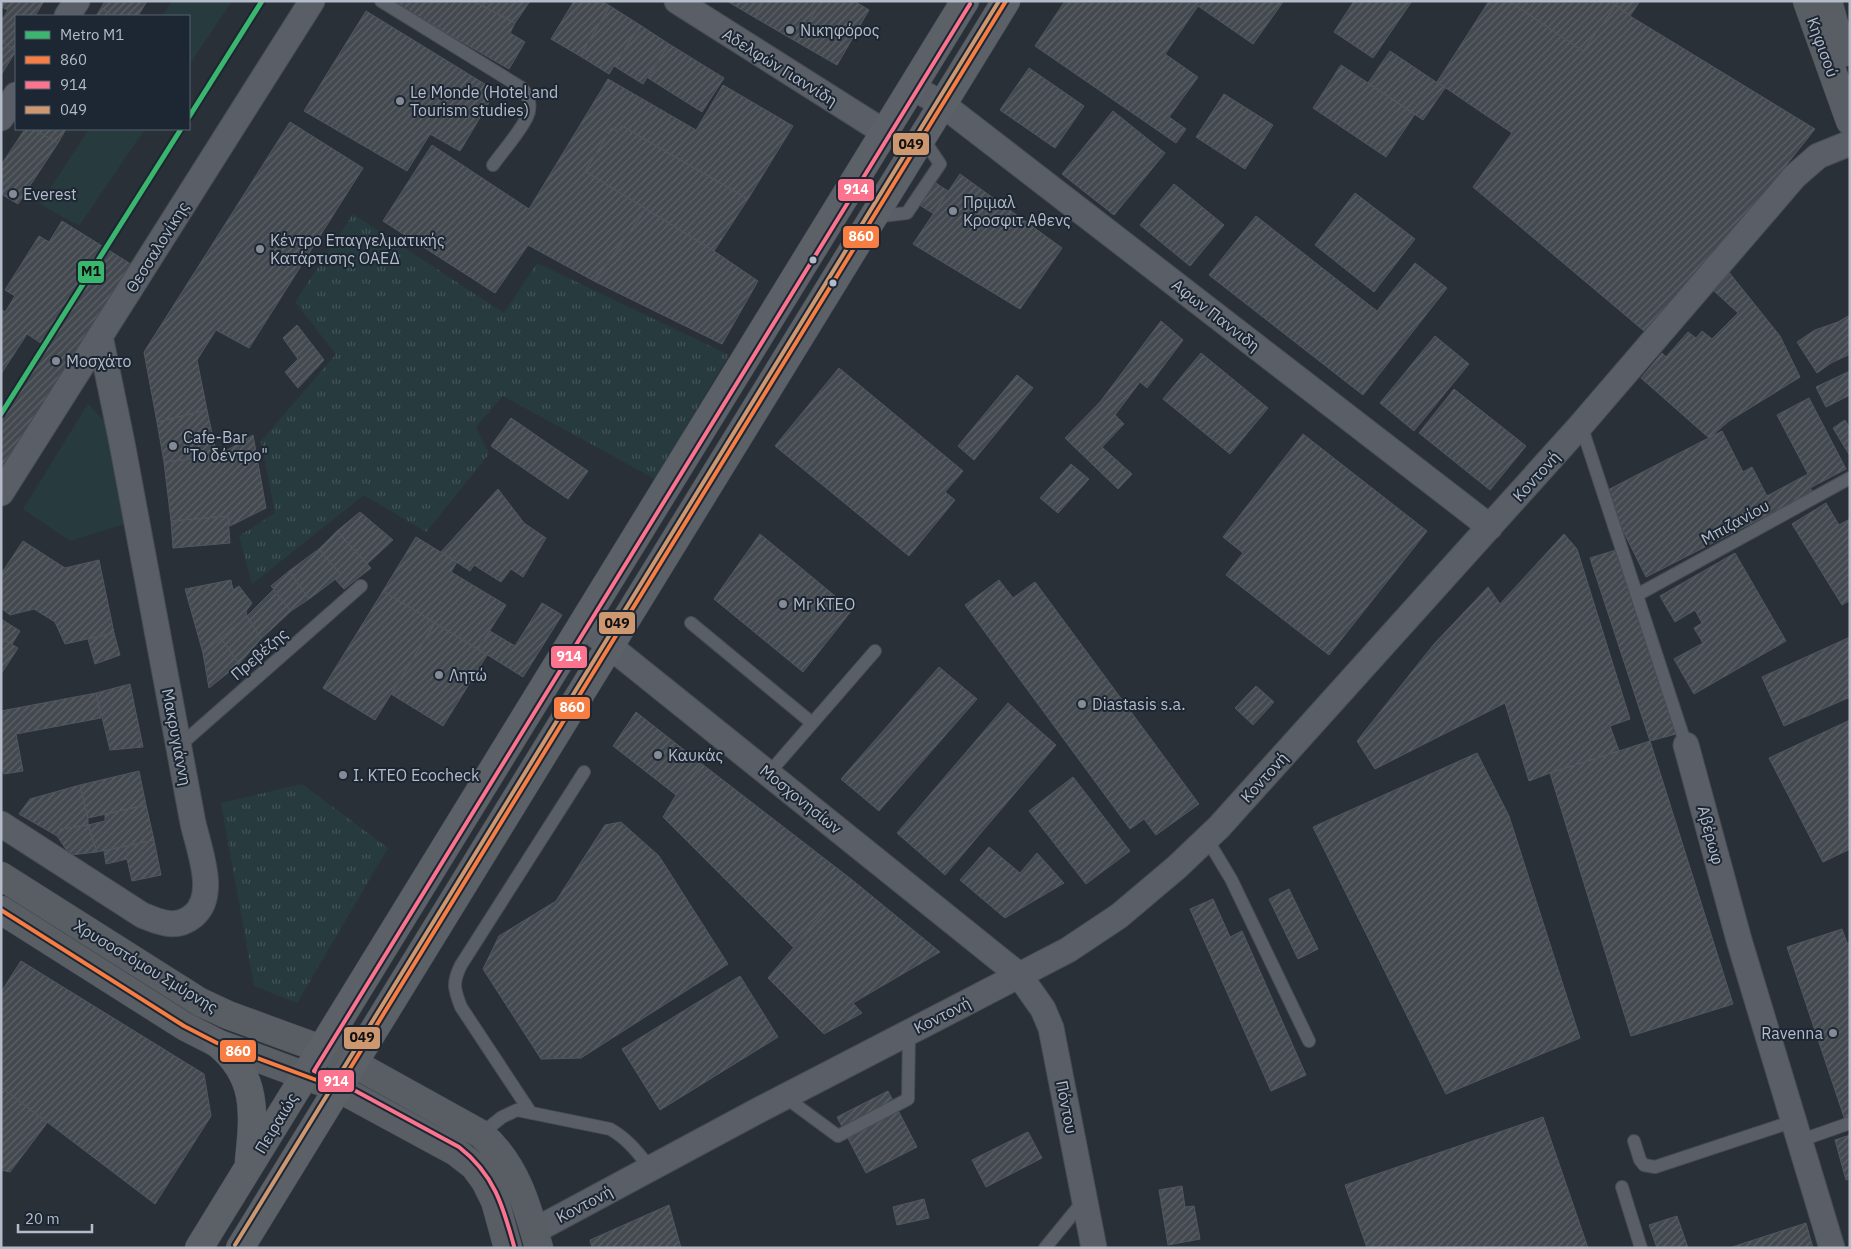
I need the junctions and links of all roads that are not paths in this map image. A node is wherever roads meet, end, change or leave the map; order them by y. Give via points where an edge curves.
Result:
1 (76, 1) edge
2 (312, 1) edge
3 (381, 1) edge
4 (676, 1) edge
5 (965, 1) edge
6 (1006, 1) edge
7 (1807, 1) edge
8 (1828, 1) edge
9 (68, 15) edge
10 (912, 87) junction
11 (1850, 91) edge
12 (15, 97) edge
13 (942, 104) junction
14 (1, 118) edge
15 (1850, 121) edge
16 (884, 132) junction
17 (1850, 143) edge
18 (493, 165) dead end
19 (100, 336) junction
20 (1581, 426) junction
21 (1850, 478) edge
22 (1, 493) edge
23 (1490, 527) junction
24 (361, 586) dead end
25 (1637, 595) junction
26 (692, 622) dead end
27 (582, 624) junction
28 (610, 645) junction
29 (875, 651) dead end
30 (812, 723) junction
31 (1686, 745) joint
32 (178, 747) junction
33 (584, 772) dead end
34 (769, 773) junction
35 (1, 824) edge
36 (1207, 839) junction
37 (1, 876) edge
38 (1, 910) edge
39 (1019, 975) junction
40 (909, 1032) junction
41 (1309, 1041) dead end
42 (217, 1043) junction
43 (321, 1049) junction
44 (353, 1063) junction
45 (305, 1074) junction
46 (338, 1088) junction
47 (785, 1097) junction
48 (531, 1113) junction
49 (1850, 1124) edge
50 (1796, 1131) junction
51 (481, 1134) junction
52 (1634, 1141) dead end
53 (248, 1168) junction
54 (651, 1168) junction
55 (1622, 1187) dead end
56 (1085, 1199) junction
57 (536, 1239) edge
58 (199, 1248) edge
59 (240, 1248) edge
60 (508, 1248) edge
61 (1045, 1248) edge
62 (1094, 1248) edge
63 (1641, 1248) edge
64 (1832, 1248) edge

1 - 9 street
2 - 19 street, Θεσσαλονίκης
3 - 18 lane via 528,94 527,116
4 - 16 street, Αδελφών Γιαννίδη
5 - 10 main road, Πειραιώς
6 - 13 main road, Πειραιώς
7 - 15 main road, Κηφισού
8 - 11 main road
10 - 13 street, Αφων Παννιδη
10 - 16 main road, Πειραιώς
12 - 14 street
13 - 23 street, Αφων Παννιδη
13 - 28 main road, Πειραιώς
16 - 27 main road, Πειραιώς
17 - 20 street, Κοντονή via 1818,156 1795,176
19 - 22 street, Θεσσαλονίκης
19 - 32 street, Μακρυγιάννη
20 - 23 street, Κοντονή
20 - 25 lane, Αβέρωφ
21 - 25 lane, Μπιζανίου
23 - 36 street, Κοντονή
24 - 32 lane, Πρεβέζης
25 - 31 lane, Αβέρωφ
26 - 30 lane
27 - 28 street, Μοσχονησίων
27 - 43 main road, Πειραιώς
28 - 34 street, Μοσχονησίων
28 - 44 main road, Πειραιώς
29 - 30 lane
30 - 34 lane
31 - 50 street, Αβέρωφ
32 - 35 street, Μακρυγιάννη via 206,889 202,907 182,923 165,924 142,915
33 - 48 lane via 455,978 455,992 461,1007
34 - 39 street, Μοσχονησίων
36 - 39 street, Κοντονή via 1119,916 1068,950
36 - 41 lane via 1231,879
37 - 43 main road, Χρυσοστόμου Σμύρνης via 200,1002 228,1016
38 - 42 main road, Χρυσοστόμου Σμύρνης via 184,1026
39 - 40 street, Κοντονή
39 - 56 street, Πόντου via 1052,1028
40 - 47 street, Κοντονή
40 - 47 lane via 908,1099 838,1136
42 - 45 main road, Χρυσοστόμου Σμύρνης
42 - 53 main road via 232,1054 249,1089 252,1136
43 - 44 main road, Χρυσοστόμου Σμύρνης
43 - 45 main road, Πειραιώς
44 - 46 main road, Πειραιώς
44 - 51 main road, Χρυσοστόμου Σμύρνης
45 - 46 main road, Χρυσοστόμου Σμύρνης
45 - 53 main road, Πειραιώς
46 - 59 main road, Πειραιώς
46 - 60 main road, Χρυσοστόμου Σμύρνης via 456,1152 474,1166 495,1201
47 - 54 street, Κοντονή
48 - 51 lane via 517,1110 508,1113
48 - 54 lane via 610,1129 631,1144
49 - 50 lane
50 - 52 lane via 1655,1167 1644,1165
50 - 64 street, Αβέρωφ
51 - 57 main road, Χρυσοστόμου Σμύρνης via 510,1166 522,1192
53 - 58 main road, Πειραιώς
54 - 57 street, Κοντονή
55 - 63 lane
56 - 61 lane
56 - 62 street, Πόντου

